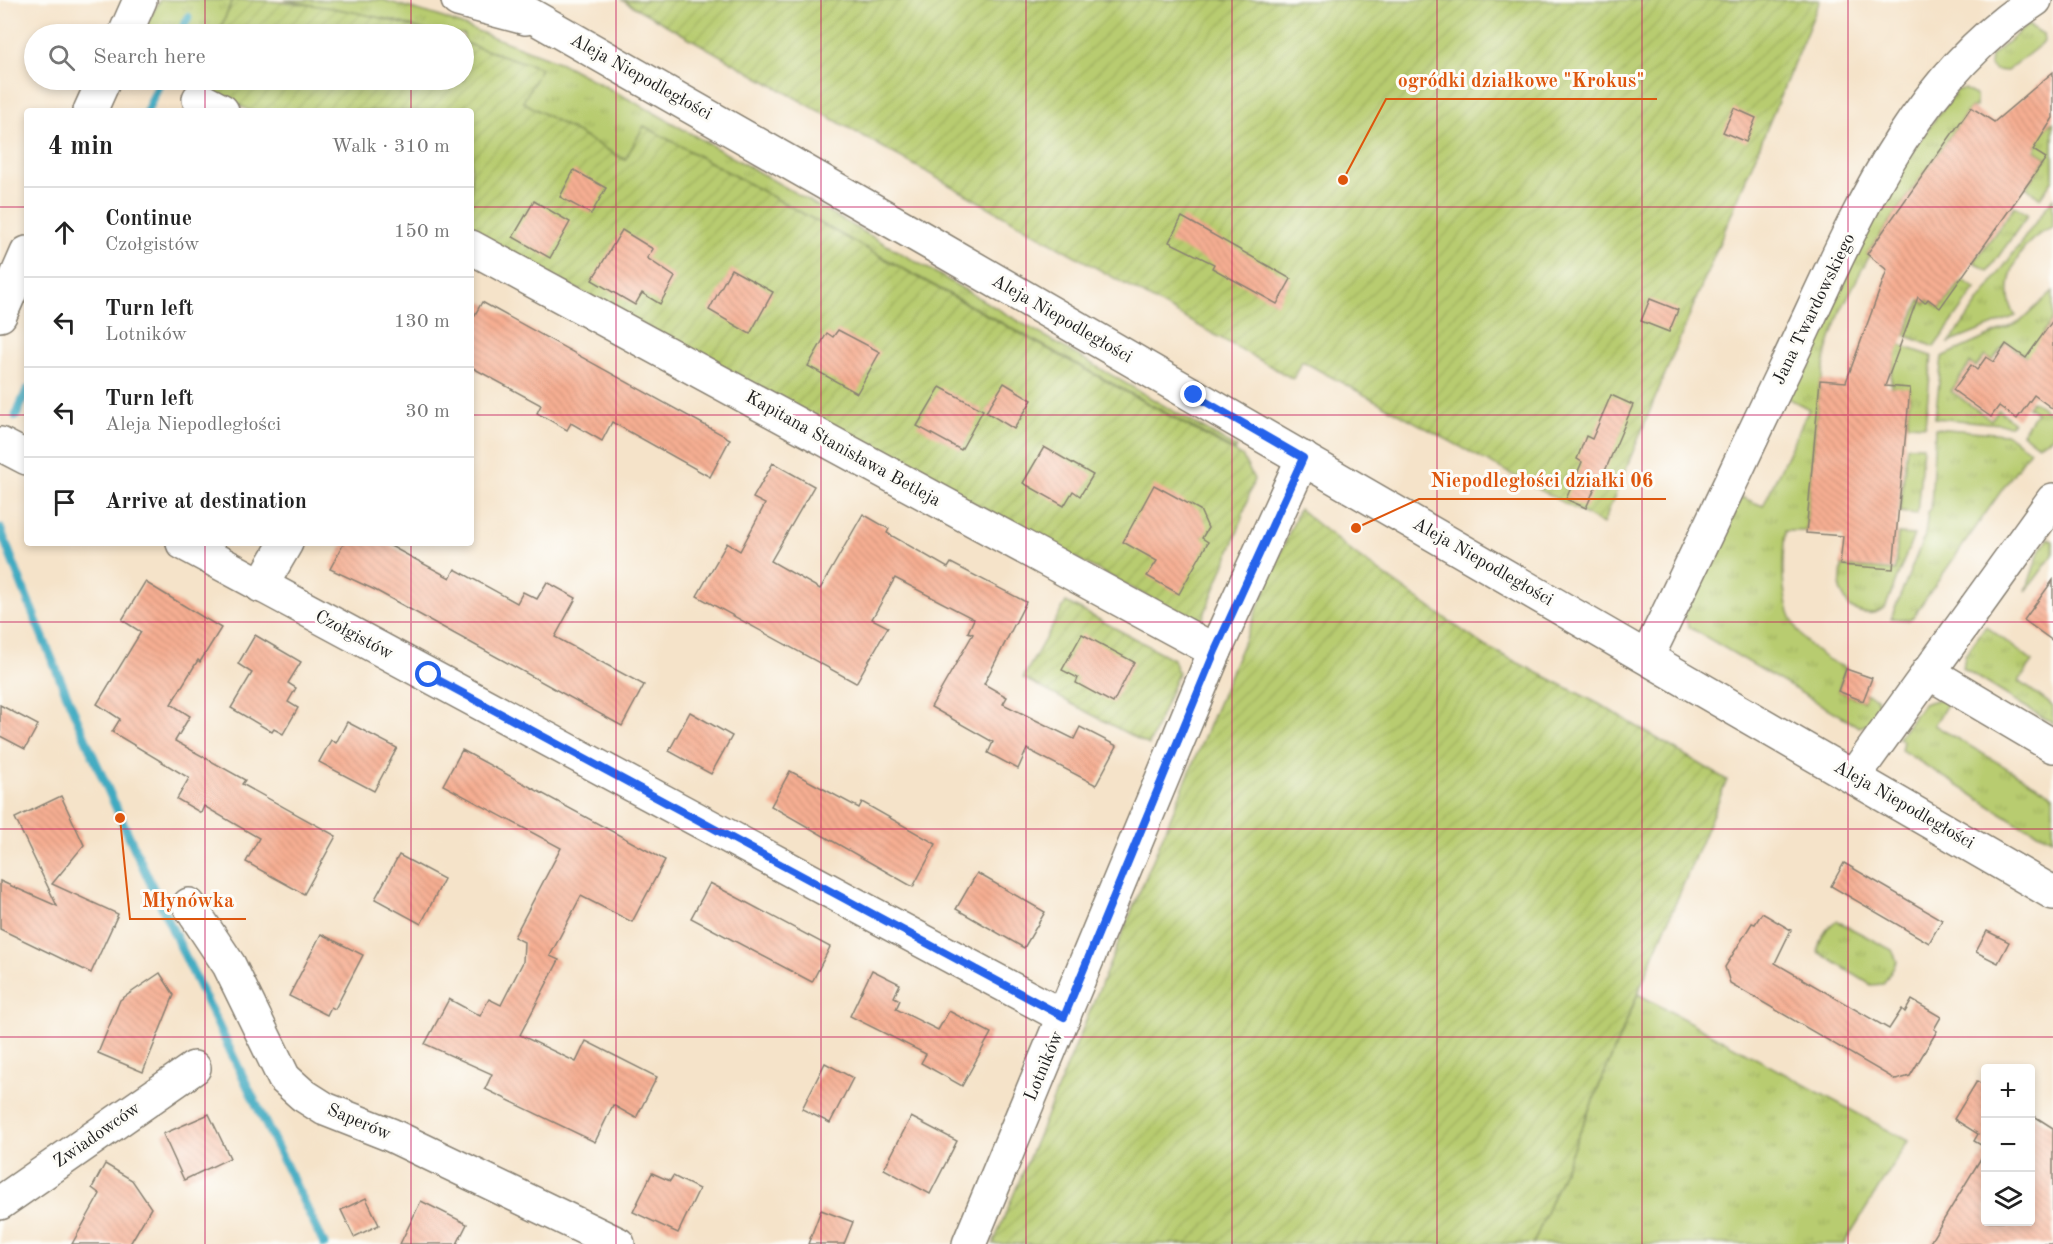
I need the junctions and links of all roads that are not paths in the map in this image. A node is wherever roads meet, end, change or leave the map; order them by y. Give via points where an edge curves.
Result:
1 (140, 0) edge
2 (458, 0) edge
3 (504, 0) edge
4 (2035, 0) edge
5 (536, 21) junction
6 (129, 24) edge
7 (99, 90) edge
8 (91, 108) edge
9 (474, 249) edge
10 (15, 264) edge
11 (0, 315) edge
12 (0, 444) edge
13 (24, 456) edge
14 (1303, 458) junction
15 (2053, 500) edge
16 (188, 546) edge
17 (284, 546) edge
18 (261, 586) junction
19 (1215, 651) junction
20 (1647, 657) junction
21 (1928, 672) junction
22 (2053, 746) edge
23 (1854, 776) junction
24 (2053, 893) edge
25 (189, 905) dead end
26 (1064, 1017) junction
27 (194, 1068) dead end
28 (0, 1203) edge
29 (618, 1244) edge
30 (969, 1244) edge

1 - 6 street
2 - 5 street, Aleja Niepodległości
3 - 5 street, Aleja Niepodległości
4 - 20 street, Jana Twardowskiego via 1979,44 1939,87 1897,144 1831,272
5 - 14 street, Aleja Niepodległości via 591,48
7 - 8 street
9 - 19 street, Kapitana Stanisława Betleja
10 - 11 street
12 - 13 street
14 - 19 street, Lotników
14 - 20 street, Aleja Niepodległości
15 - 21 street
16 - 18 street, Czołgistów
17 - 18 street
18 - 26 street, Czołgistów
19 - 26 street, Lotników
20 - 23 street, Aleja Niepodległości
21 - 22 street
21 - 23 street
23 - 24 street, Aleja Niepodległości
25 - 29 street, Saperów via 229,965 284,1078 303,1095
26 - 30 street, Lotników
27 - 28 street, Zwiadowców

